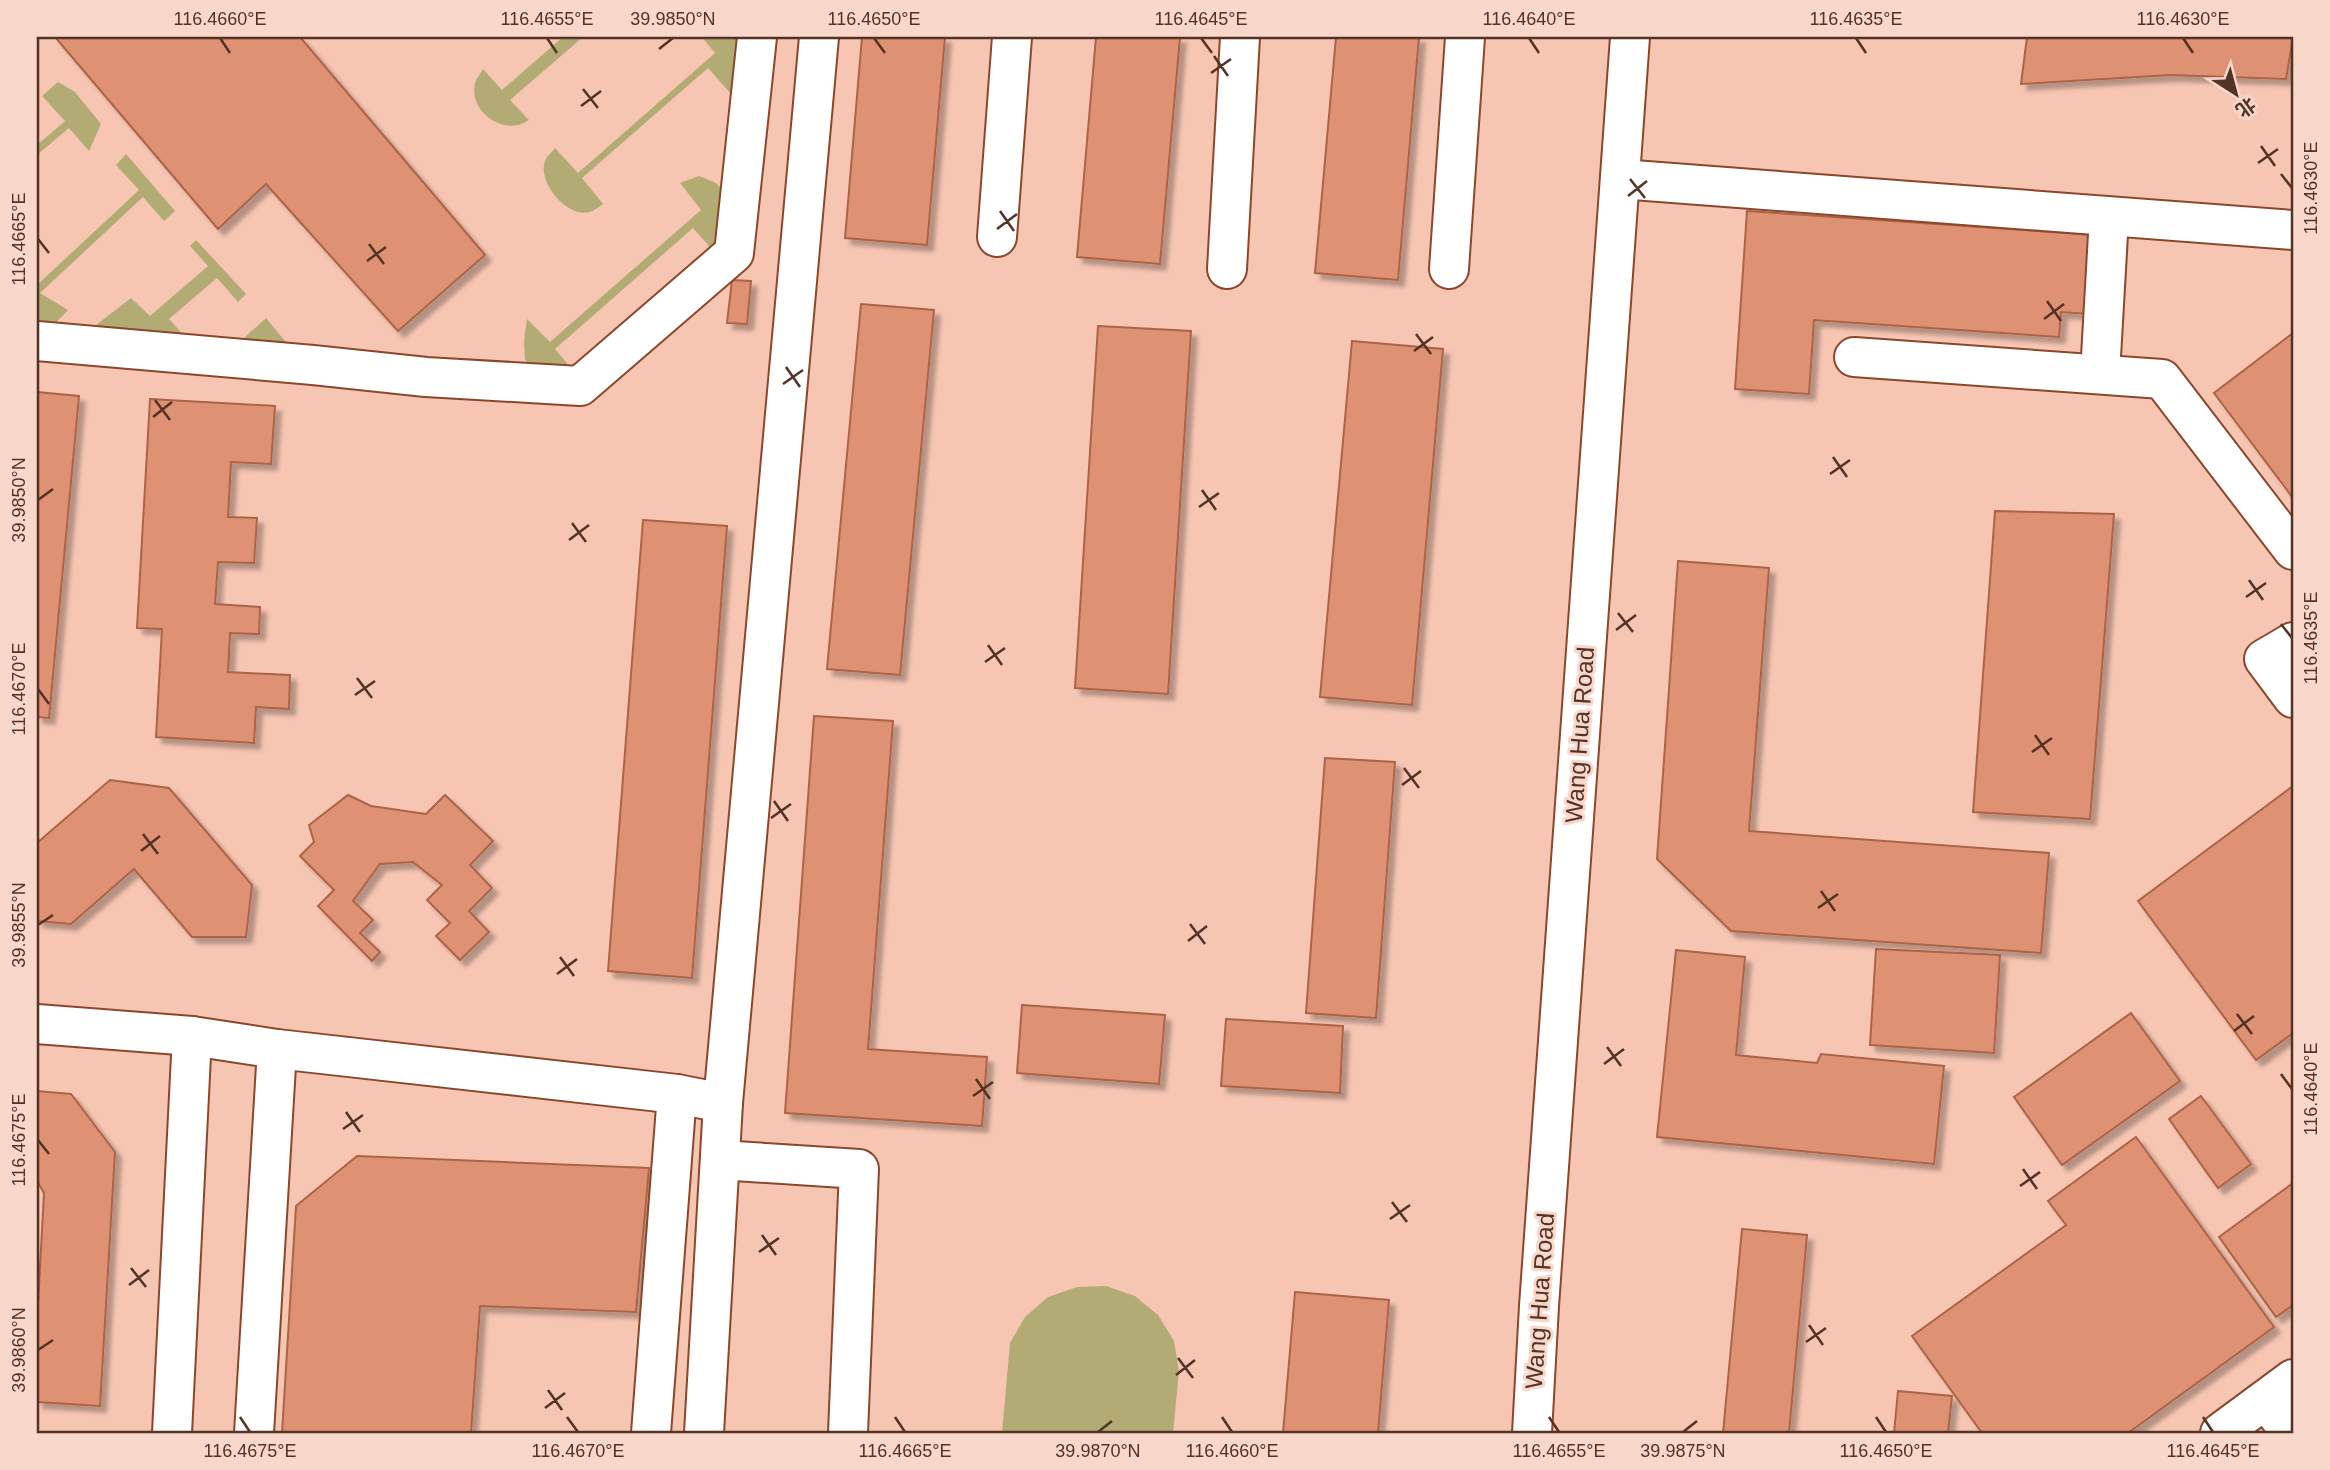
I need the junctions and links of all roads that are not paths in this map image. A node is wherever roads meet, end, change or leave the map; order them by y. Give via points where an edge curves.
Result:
1 (757, 37) edge
2 (820, 37) edge
3 (1012, 37) edge
4 (1240, 37) edge
5 (1465, 37) edge
6 (1630, 37) edge
7 (1620, 179) junction
8 (2109, 217) junction
9 (2293, 230) edge
10 (996, 237) dead end
11 (1449, 269) dead end
12 (1227, 270) dead end
13 (37, 341) edge
14 (1854, 357) dead end
15 (2100, 374) junction
16 (2293, 550) edge
17 (2293, 642) edge
18 (2293, 698) edge
19 (37, 1024) edge
20 (192, 1036) junction
21 (277, 1049) junction
22 (677, 1094) junction
23 (723, 1103) junction
24 (720, 1160) junction
25 (2280, 1390) edge
26 (172, 1433) edge
27 (254, 1433) edge
28 (651, 1433) edge
29 (704, 1433) edge
30 (848, 1433) edge
31 (1532, 1433) edge
32 (2220, 1433) edge
33 (2291, 1433) edge

1 - 13 street via 734,253 580,386 426,377
2 - 23 street
3 - 10 street
4 - 12 street
5 - 11 street
6 - 7 street, Wang Hua Road
7 - 8 street
7 - 31 street, Wang Hua Road
8 - 9 street
8 - 15 street
14 - 15 street
15 - 16 street via 2162,379
17 - 18 street via 2264,659
19 - 20 street
20 - 21 street
20 - 26 street
21 - 22 street
21 - 27 street
22 - 23 street
22 - 28 street
23 - 24 street
24 - 29 street
24 - 30 street via 859,1169
25 - 32 street
25 - 33 street

